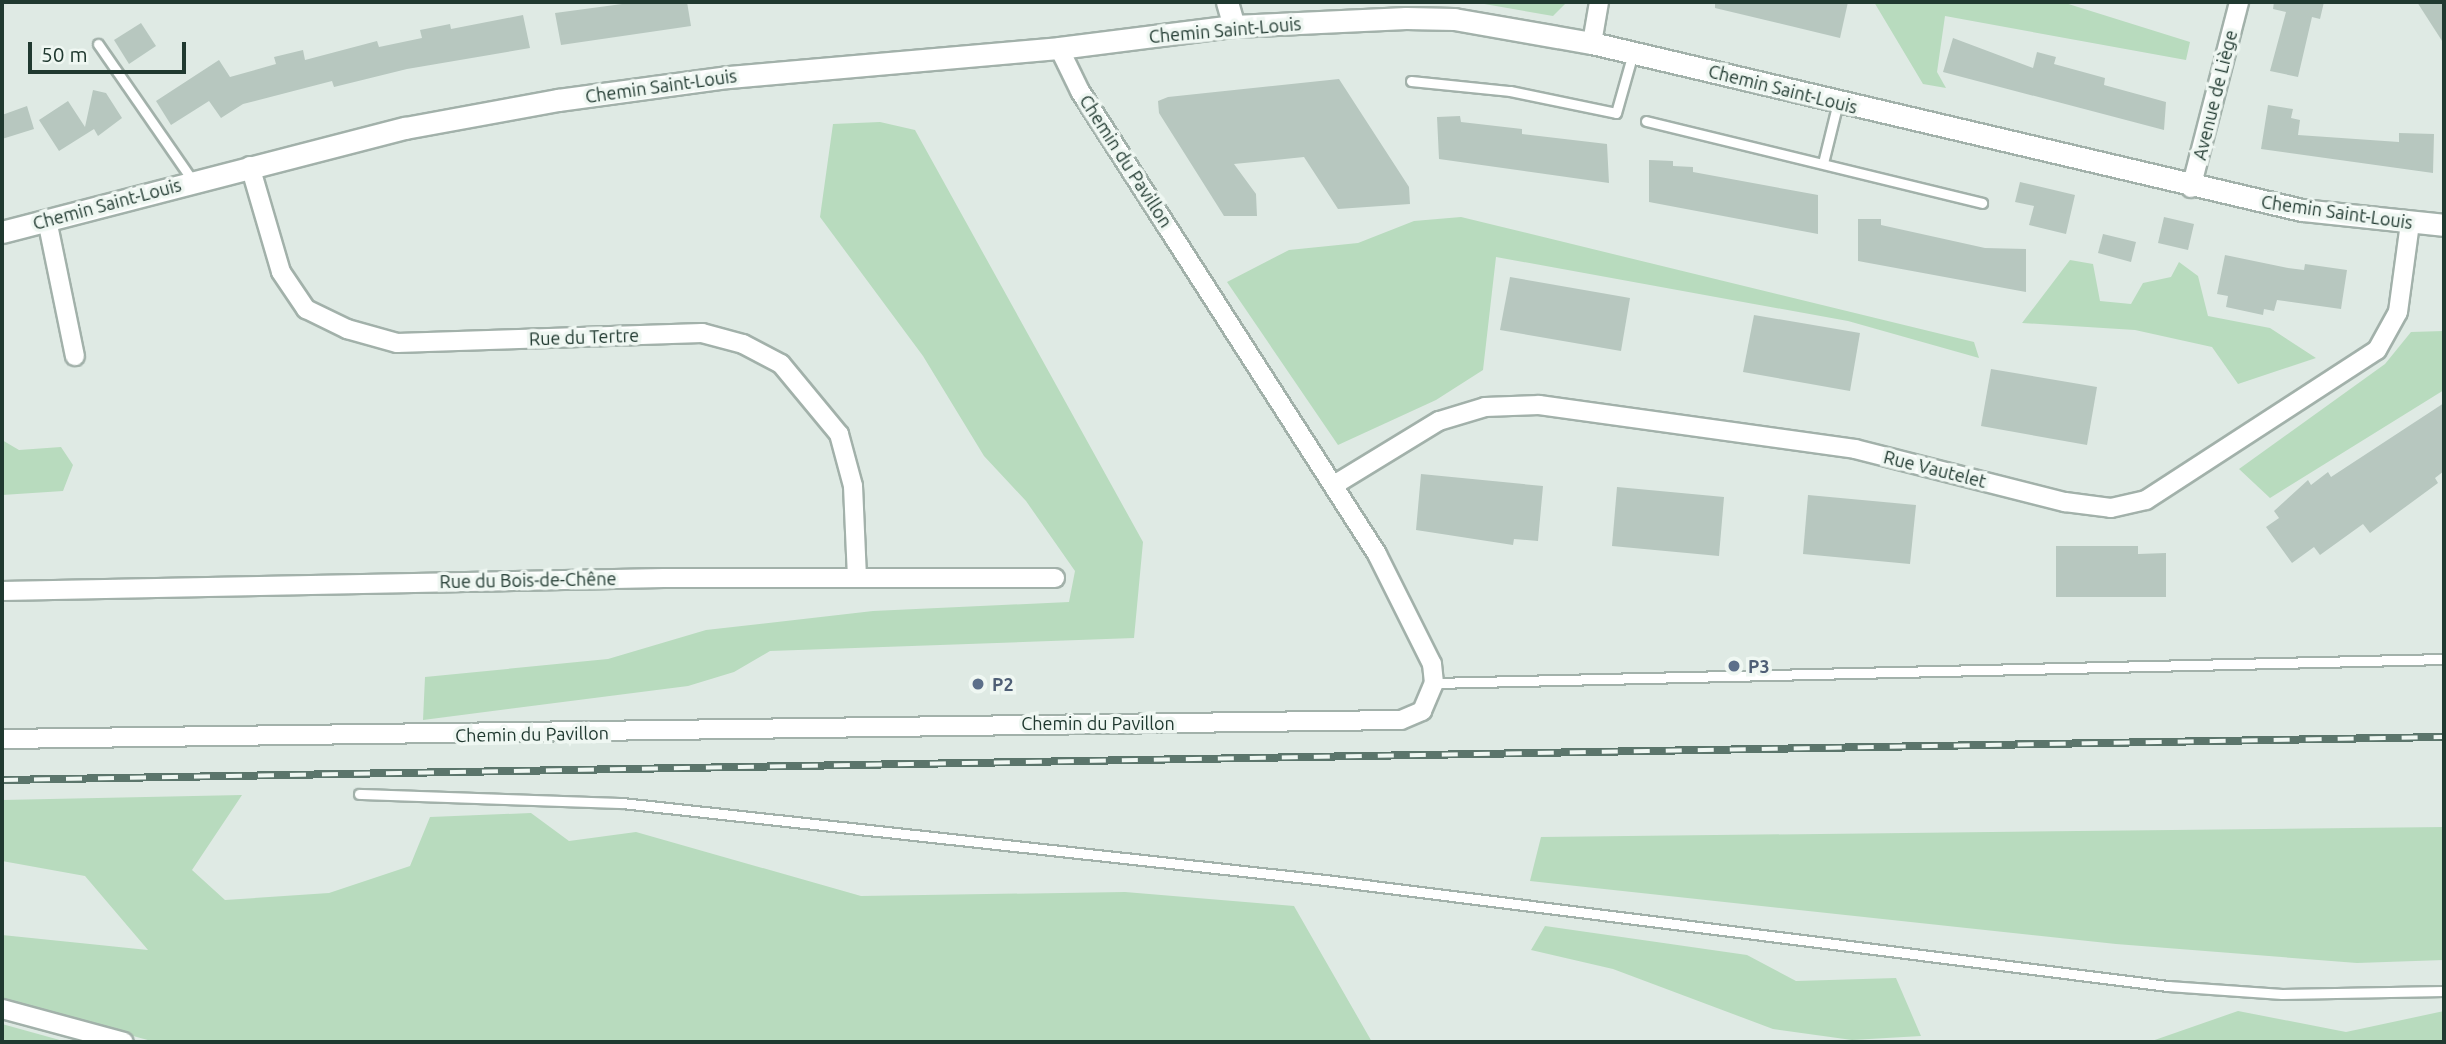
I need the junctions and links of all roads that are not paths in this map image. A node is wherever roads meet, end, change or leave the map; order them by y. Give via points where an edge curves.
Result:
1 (1227, 2) edge
2 (1599, 2) edge
3 (2239, 2) edge
4 (1234, 26) junction
5 (1592, 43) junction
6 (98, 44) dead end
7 (1059, 48) junction
8 (1633, 53) junction
9 (1411, 81) dead end
10 (1838, 102) junction
11 (1646, 121) dead end
12 (1823, 163) junction
13 (250, 166) junction
14 (193, 181) junction
15 (2191, 188) junction
16 (1982, 203) dead end
17 (47, 220) junction
18 (2410, 223) junction
19 (2444, 225) edge
20 (2, 232) edge
21 (75, 356) dead end
22 (1334, 485) junction
23 (857, 576) junction
24 (1055, 578) dead end
25 (2, 591) edge
26 (2444, 659) edge
27 (1434, 683) junction
28 (2, 739) edge
29 (359, 794) dead end
30 (2444, 991) edge
31 (2, 1009) edge
32 (124, 1042) edge

1 - 4 street
2 - 5 street
3 - 15 street, Avenue de Liège
4 - 5 street, Chemin Saint-Louis via 1454,19
4 - 7 street, Chemin Saint-Louis
5 - 8 street, Chemin Saint-Louis
6 - 14 lane
7 - 13 street, Chemin Saint-Louis via 728,77 558,100 405,128
7 - 22 street, Chemin du Pavillon via 1080,91
8 - 9 lane via 1616,113 1510,90
8 - 10 street, Chemin Saint-Louis
10 - 12 lane
10 - 15 street, Chemin Saint-Louis
11 - 12 lane
12 - 16 lane
13 - 14 street, Chemin Saint-Louis
13 - 23 street, Rue du Tertre via 281,272 306,309 347,329 397,343 702,333 743,344 781,364 839,434 853,486
14 - 17 street, Chemin Saint-Louis
15 - 18 street, Chemin Saint-Louis via 2302,210
17 - 20 street, Chemin Saint-Louis
17 - 21 street
18 - 19 street, Chemin Saint-Louis
18 - 22 street, Rue Vautelet via 2398,312 2377,350 2146,500 2111,508 2065,502 1855,449 1539,405 1485,407 1440,421
22 - 27 street, Chemin du Pavillon via 1412,617
23 - 24 street, Rue du Bois-de-Chêne
23 - 25 street, Rue du Bois-de-Chêne
26 - 27 lane
27 - 28 street, Chemin du Pavillon via 1422,711 1401,720
29 - 30 lane via 622,803 1325,880 2168,986 2282,994
31 - 32 street

